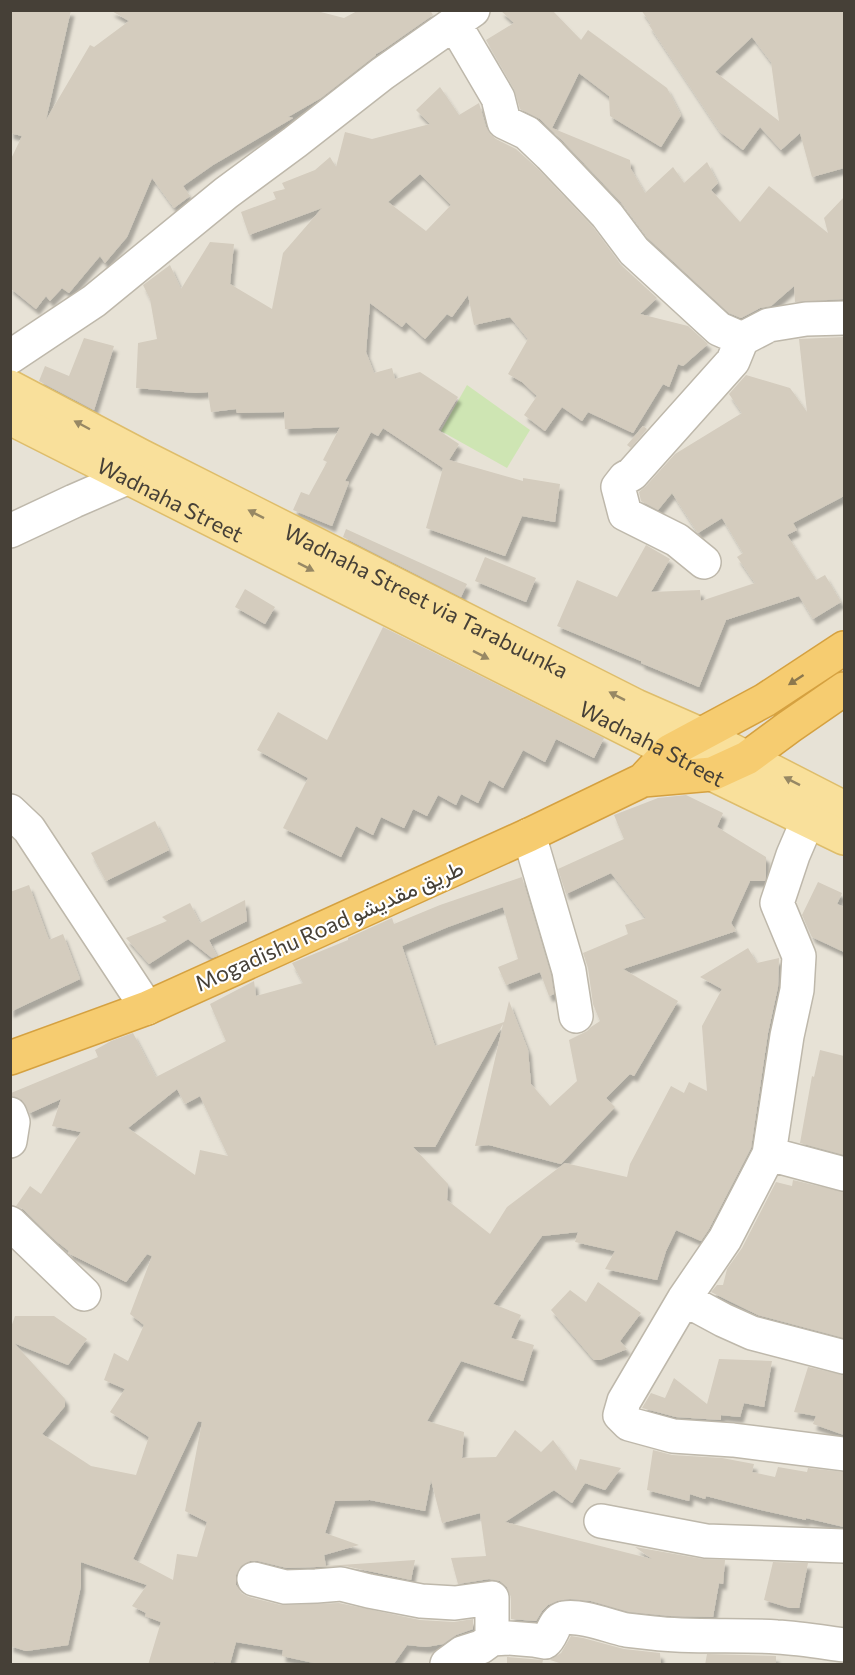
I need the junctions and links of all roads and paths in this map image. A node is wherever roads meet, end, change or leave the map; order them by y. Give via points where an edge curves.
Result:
1 (464, 17) edge
2 (844, 318) edge
3 (742, 339) junction
4 (10, 357) edge
5 (10, 387) edge
6 (10, 418) edge
7 (129, 477) junction
8 (10, 531) edge
9 (704, 562) dead end
10 (844, 648) edge
11 (844, 689) edge
12 (700, 734) junction
13 (670, 751) junction
14 (747, 758) junction
15 (712, 774) junction
16 (643, 780) junction
17 (844, 808) edge
18 (10, 812) edge
19 (808, 820) junction
20 (529, 835) junction
21 (844, 838) edge
22 (147, 1008) junction
23 (576, 1016) dead end
24 (10, 1058) edge
25 (10, 1114) edge
26 (10, 1141) edge
27 (769, 1154) junction
28 (844, 1174) edge
29 (10, 1223) edge
30 (84, 1294) dead end
31 (684, 1299) junction
32 (844, 1358) edge
33 (844, 1454) edge
34 (601, 1521) dead end
35 (844, 1546) edge
36 (254, 1579) dead end
37 (492, 1639) junction
38 (844, 1645) edge
39 (447, 1665) edge

1 - 3 street via 504,122 526,133 550,155 607,215 634,251 719,329
1 - 4 street via 226,193 94,301
2 - 3 street via 806,319 769,326
3 - 9 street via 733,361 618,487 626,514 677,540
12 -> 5 main road, Wadnaha Street via Tarabuunka via 636,706
6 - 7 main road, Wadnaha Street
7 - 8 street
7 -> 13 main road, Wadnaha Street
10 -> 12 highway via 765,700
11 - 14 highway
12 - 13 highway
12 - 14 main road, Wadnaha Street via Tarabuunka
13 - 15 main road, Wadnaha Street
13 - 16 highway
14 - 15 highway
17 -> 14 main road, Wadnaha Street via Tarabuunka
15 - 16 highway
15 - 19 main road, Wadnaha Street
16 - 20 highway, Mogadishu Road طريق مقديشو
18 - 22 street via 29,829
19 - 21 main road, Wadnaha Street
19 - 27 street via 777,903 799,956 797,990
20 - 22 highway, Mogadishu Road طريق مقديشو
20 - 23 street via 569,971
22 - 24 highway, Mogadishu Road طريق مقديشو
25 - 26 street
27 - 28 street
27 - 31 street via 725,1239
29 - 30 street
31 - 32 street via 752,1333
31 - 33 street via 624,1401 620,1414 629,1424 673,1436
34 - 35 street via 706,1541
36 - 37 street via 285,1587 341,1584 422,1601 455,1603 492,1598
37 - 38 street via 545,1642 557,1622 572,1618 656,1634 775,1637
37 - 39 street

